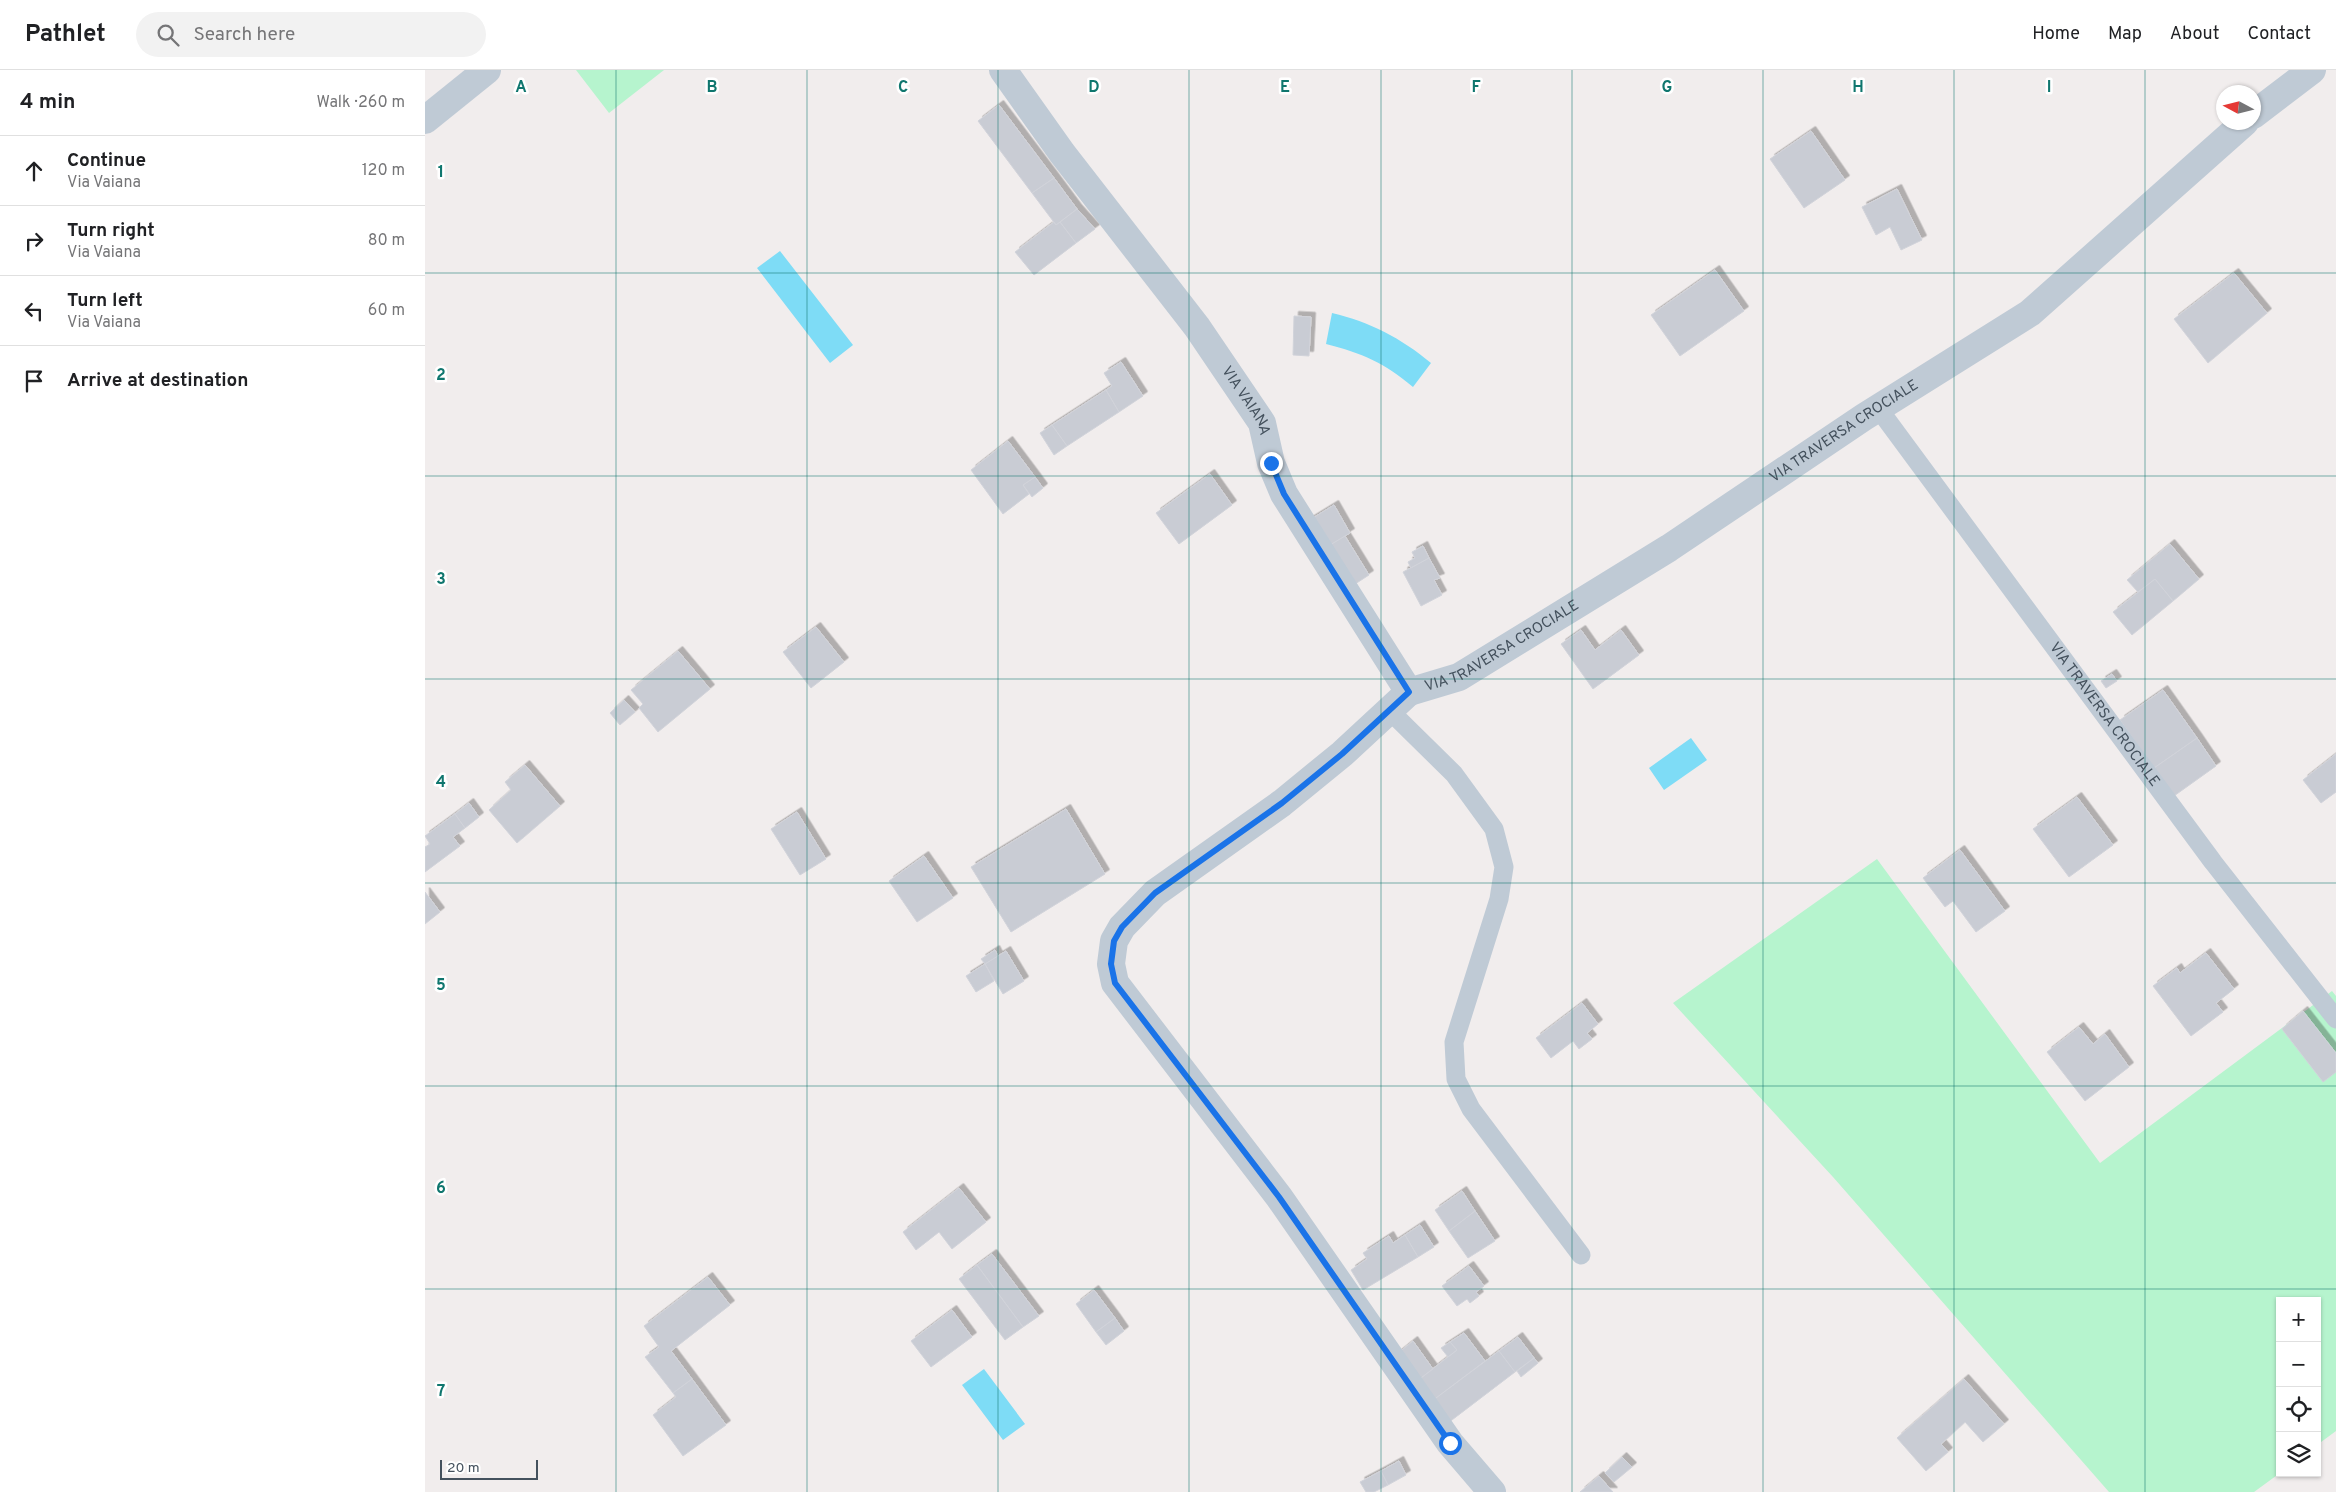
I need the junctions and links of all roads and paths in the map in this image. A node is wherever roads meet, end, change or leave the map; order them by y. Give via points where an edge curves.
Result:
1 (487, 70) edge
2 (1003, 70) edge
3 (2311, 70) edge
4 (2261, 109) edge
5 (425, 120) edge
6 (2236, 130) edge
7 (1878, 408) junction
8 (1409, 692) junction
9 (1389, 710) junction
10 (2336, 1019) edge
11 (1581, 1255) dead end
12 (1492, 1492) edge

1 - 5 street
2 - 8 street, VIA VAIANA via 1197,327 1261,423 1271,463 1284,494
3 - 4 street
6 - 7 street, VIA TRAVERSA CROCIALE via 2030,313
7 - 8 street, VIA TRAVERSA CROCIALE via 1669,548 1459,677
7 - 10 lane, VIA TRAVERSA CROCIALE via 2213,862
8 - 9 street
9 - 11 lane via 1453,774 1494,829 1504,867 1499,899 1454,1042 1456,1079 1471,1109
9 - 12 street via 1282,803 1155,893 1122,927 1114,941 1111,964 1115,983 1279,1197 1450,1443

